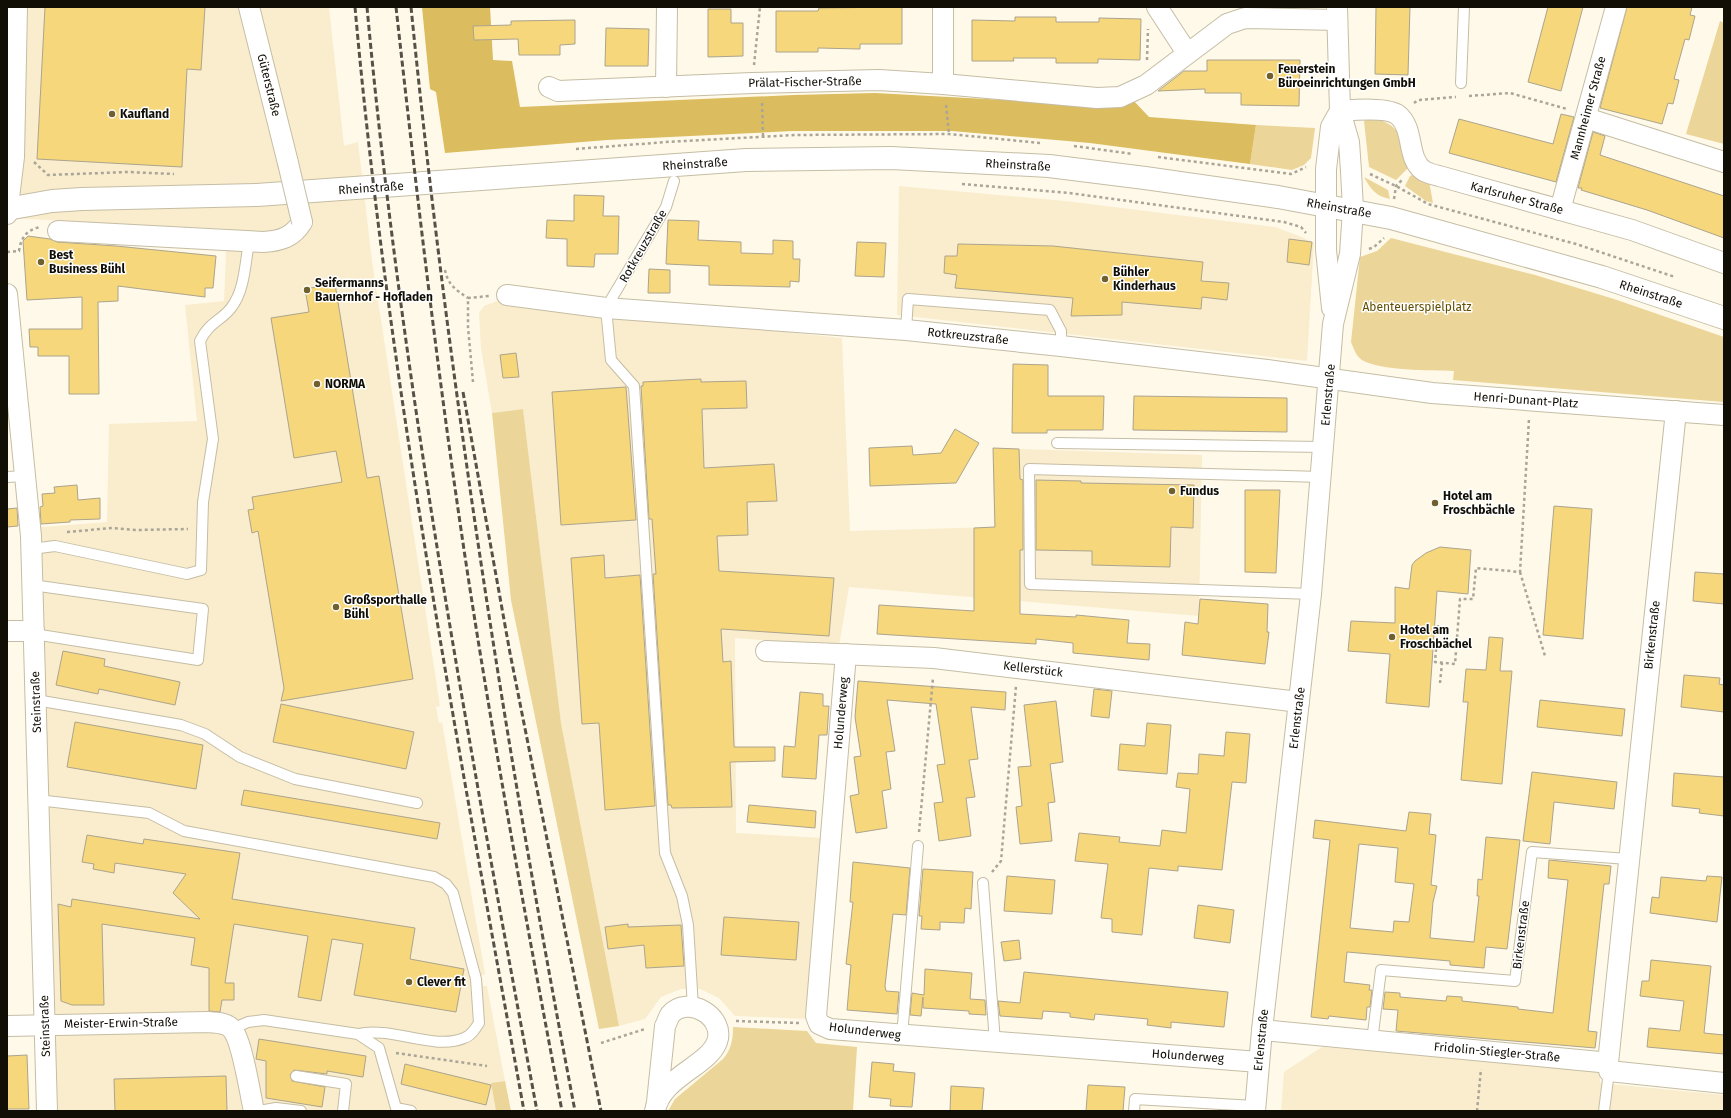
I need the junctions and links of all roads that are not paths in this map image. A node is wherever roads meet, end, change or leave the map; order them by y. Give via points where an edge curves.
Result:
1 (17, 7) edge
2 (249, 7) edge
3 (667, 7) edge
4 (943, 7) edge
5 (1464, 7) edge
6 (1616, 7) edge
7 (1337, 14) edge
8 (1152, 15) edge
9 (1187, 53) junction
10 (1461, 83) dead end
11 (943, 84) junction
12 (549, 87) dead end
13 (666, 87) junction
14 (1340, 110) junction
15 (1586, 116) junction
16 (1724, 162) edge
17 (674, 182) dead end
18 (1325, 206) junction
19 (1353, 210) junction
20 (1560, 210) junction
21 (7, 211) edge
22 (58, 231) road end
23 (249, 242) junction
24 (1724, 263) edge
25 (7, 294) edge
26 (508, 295) road end
27 (606, 308) junction
28 (1724, 318) edge
29 (1333, 324) junction
30 (906, 330) junction
31 (1061, 346) junction
32 (11, 373) edge
33 (1329, 380) junction
34 (12, 394) edge
35 (1676, 411) junction
36 (1724, 415) edge
37 (1057, 443) dead end
38 (1324, 447) junction
39 (16, 477) edge
40 (1321, 477) junction
41 (31, 542) junction
42 (32, 585) junction
43 (1311, 594) junction
44 (7, 631) edge
45 (34, 633) junction
46 (766, 651) dead end
47 (846, 654) junction
48 (36, 700) junction
49 (1299, 702) junction
50 (38, 800) junction
51 (417, 803) dead end
52 (918, 846) road end
53 (1628, 859) junction
54 (983, 883) road end
55 (693, 1007) junction
56 (44, 1024) junction
57 (7, 1026) edge
58 (232, 1029) junction
59 (1262, 1030) junction
60 (358, 1034) junction
61 (902, 1036) junction
62 (1372, 1041) junction
63 (995, 1042) junction
64 (1259, 1062) junction
65 (1608, 1067) junction
66 (296, 1076) dead end
67 (1724, 1083) edge
68 (656, 1106) edge
69 (1255, 1109) edge
70 (47, 1111) edge
71 (254, 1111) edge
72 (259, 1111) edge
73 (301, 1111) edge
74 (343, 1111) edge
75 (411, 1111) edge
76 (1134, 1111) edge
77 (1604, 1111) edge

1 - 21 street via 14,157
2 - 23 street, Güterstraße, bridge via 302,222 287,238
3 - 13 street
4 - 11 street
5 - 10 lane
6 - 15 street, Mannheimer Straße
7 - 9 street, Prälat-Fischer-Straße via 1245,18 1227,24
7 - 14 street, Erlenstraße
8 - 9 street
9 - 11 street, Prälat-Fischer-Straße via 1146,85 1120,97 1097,98
11 - 13 street, Prälat-Fischer-Straße via 879,80
12 - 13 street, Prälat-Fischer-Straße via 558,91
14 - 18 street, Erlenstraße via 1331,127
14 - 19 street, Erlenstraße via 1349,142
14 - 20 street, Karlsruher Straße via 1387,111 1398,116 1406,128 1414,156 1424,170
15 - 16 street
15 - 20 street, Mannheimer Straße
17 - 27 lane, Rotkreuzstraße via 666,207
18 - 19 street, Rheinstraße
18 - 21 street, Rheinstraße via 1056,167 892,158 746,160 256,195 82,199 52,201
18 - 29 street, Erlenstraße
19 - 28 street, Rheinstraße via 1401,220 1602,277
19 - 29 street, Erlenstraße via 1350,254
20 - 24 street, Karlsruher Straße via 1632,230
22 - 23 street
23 - 41 lane via 241,289 231,308 205,330 200,341 213,439 203,502 201,570 187,574
25 - 32 street, Steinstraße
26 - 27 street, Rotkreuzstraße
27 - 30 street, Rotkreuzstraße
27 - 55 lane via 611,360 634,386 665,853 682,896 688,925
29 - 33 street, Erlenstraße
30 - 31 street, Rotkreuzstraße
30 - 31 lane via 908,299 1050,310 1061,331
31 - 33 street, Rotkreuzstraße via 1268,370
32 - 34 street, Steinstraße
33 - 35 street, Henri-Dunant-Platz via 1432,393
33 - 38 street, Erlenstraße
34 - 39 street, Steinstraße
35 - 36 street, Henri-Dunant-Platz
35 - 53 street, Birkenstraße
37 - 38 lane
38 - 40 street, Erlenstraße
39 - 41 street, Steinstraße
40 - 43 street, Erlenstraße
40 - 43 lane via 1029,469 1030,584
41 - 42 street, Steinstraße
42 - 45 street, Steinstraße
42 - 45 lane via 203,609 198,660
43 - 49 street, Erlenstraße
44 - 45 street
45 - 48 street, Steinstraße
46 - 47 street, Kellerstück
47 - 49 street, Kellerstück via 934,658
47 - 61 street, Holunderweg via 816,1016 819,1024 830,1029
48 - 50 street, Steinstraße
48 - 51 lane via 181,725 205,734 240,756 295,778
49 - 59 street, Erlenstraße
50 - 56 street, Steinstraße
50 - 60 lane via 149,812 184,831 434,877 446,884 453,893 476,979 479,1023 465,1038 448,1042 371,1031
52 - 61 lane
53 - 62 lane, Birkenstraße via 1532,852 1515,981 1381,970
53 - 65 street, Birkenstraße
54 - 63 lane
55 - 68 street via 680,1009 670,1015 665,1026
55 - 68 street via 708,1013 715,1022 717,1042 712,1052 680,1076
56 - 57 street, Meister-Erwin-Straße
56 - 58 street, Meister-Erwin-Straße via 208,1022 224,1024
56 - 70 street, Steinstraße
58 - 60 lane via 248,1022 264,1020
58 - 71 street via 239,1041
59 - 62 street, Fridolin-Stiegler-Straße
59 - 64 street, Erlenstraße
60 - 75 lane via 379,1048 396,1108
61 - 63 street, Holunderweg
62 - 65 street, Fridolin-Stiegler-Straße via 1482,1051
63 - 64 street, Holunderweg
64 - 69 street, Erlenstraße
65 - 67 street, Fridolin-Stiegler-Straße
65 - 77 lane
66 - 74 lane via 346,1084
69 - 76 lane via 1135,1099
72 - 73 lane via 276,1108

